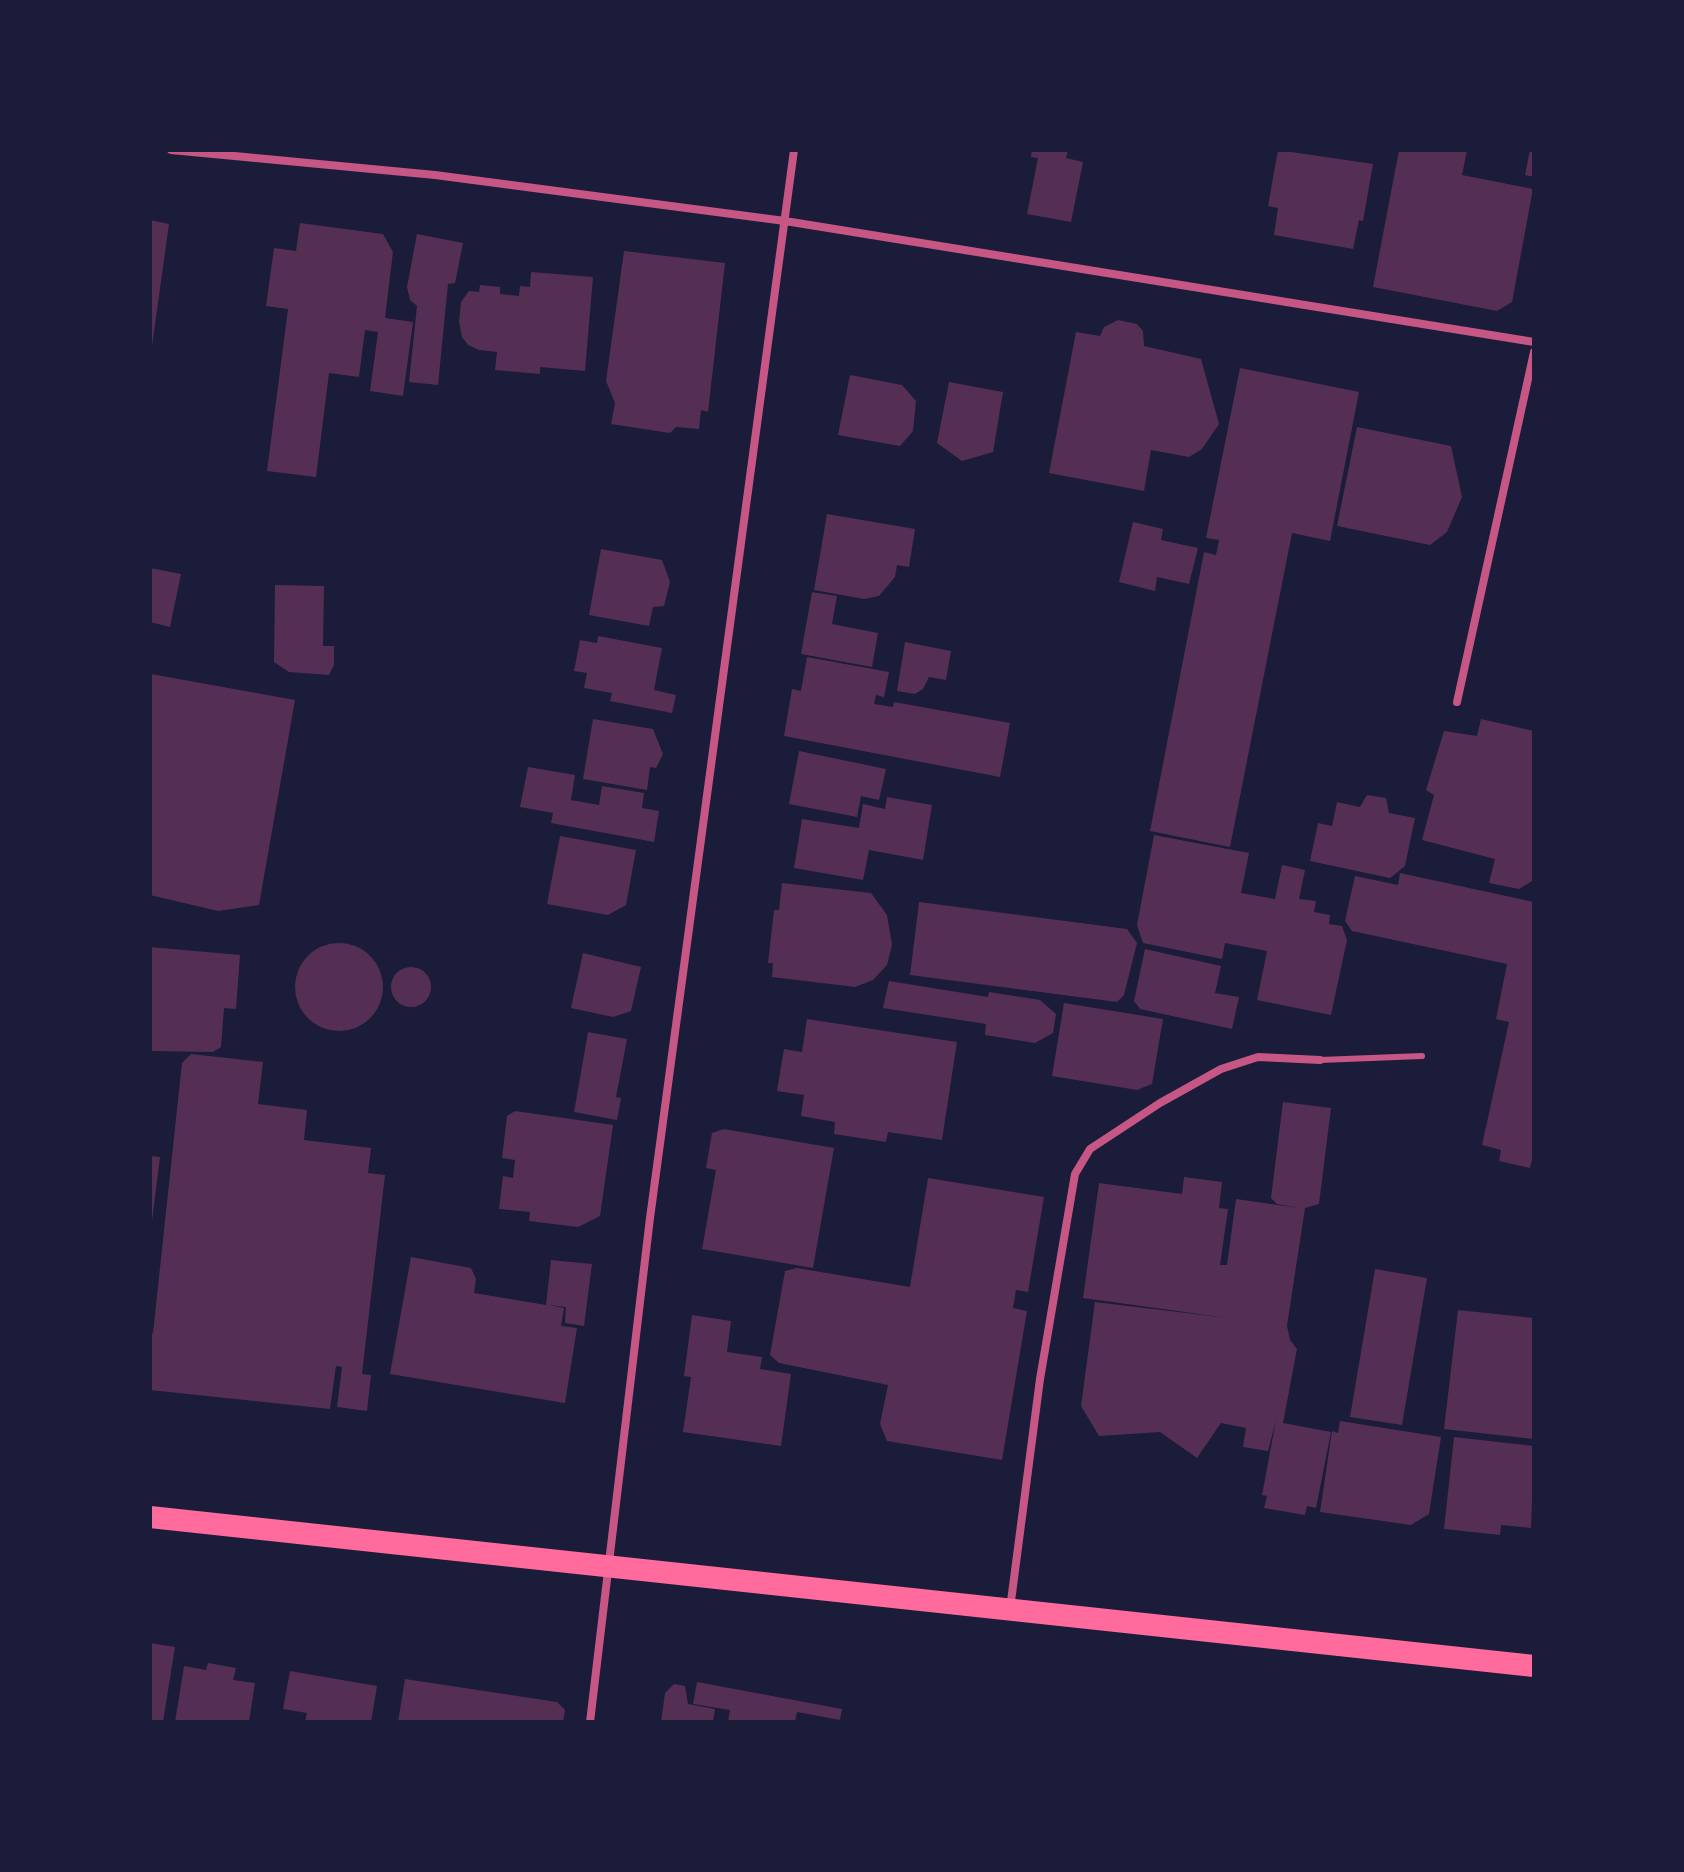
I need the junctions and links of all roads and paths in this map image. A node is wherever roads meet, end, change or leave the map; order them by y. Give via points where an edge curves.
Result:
1 (171, 150) edge
2 (794, 150) edge
3 (785, 221) junction
4 (1534, 342) edge
5 (1534, 352) edge
6 (1457, 702) dead end
7 (1422, 1056) dead end
8 (1320, 1060) joint
9 (150, 1517) edge
10 (607, 1566) junction
11 (1010, 1610) junction
12 (1534, 1666) edge
13 (590, 1722) edge

1 - 3 street via 435,175
2 - 3 street
3 - 4 street
3 - 10 street
5 - 6 street
7 - 8 lane
8 - 11 street via 1258,1057 1221,1069 1090,1149 1075,1174 1040,1379
9 - 10 highway
10 - 11 highway
10 - 13 street
11 - 12 highway

